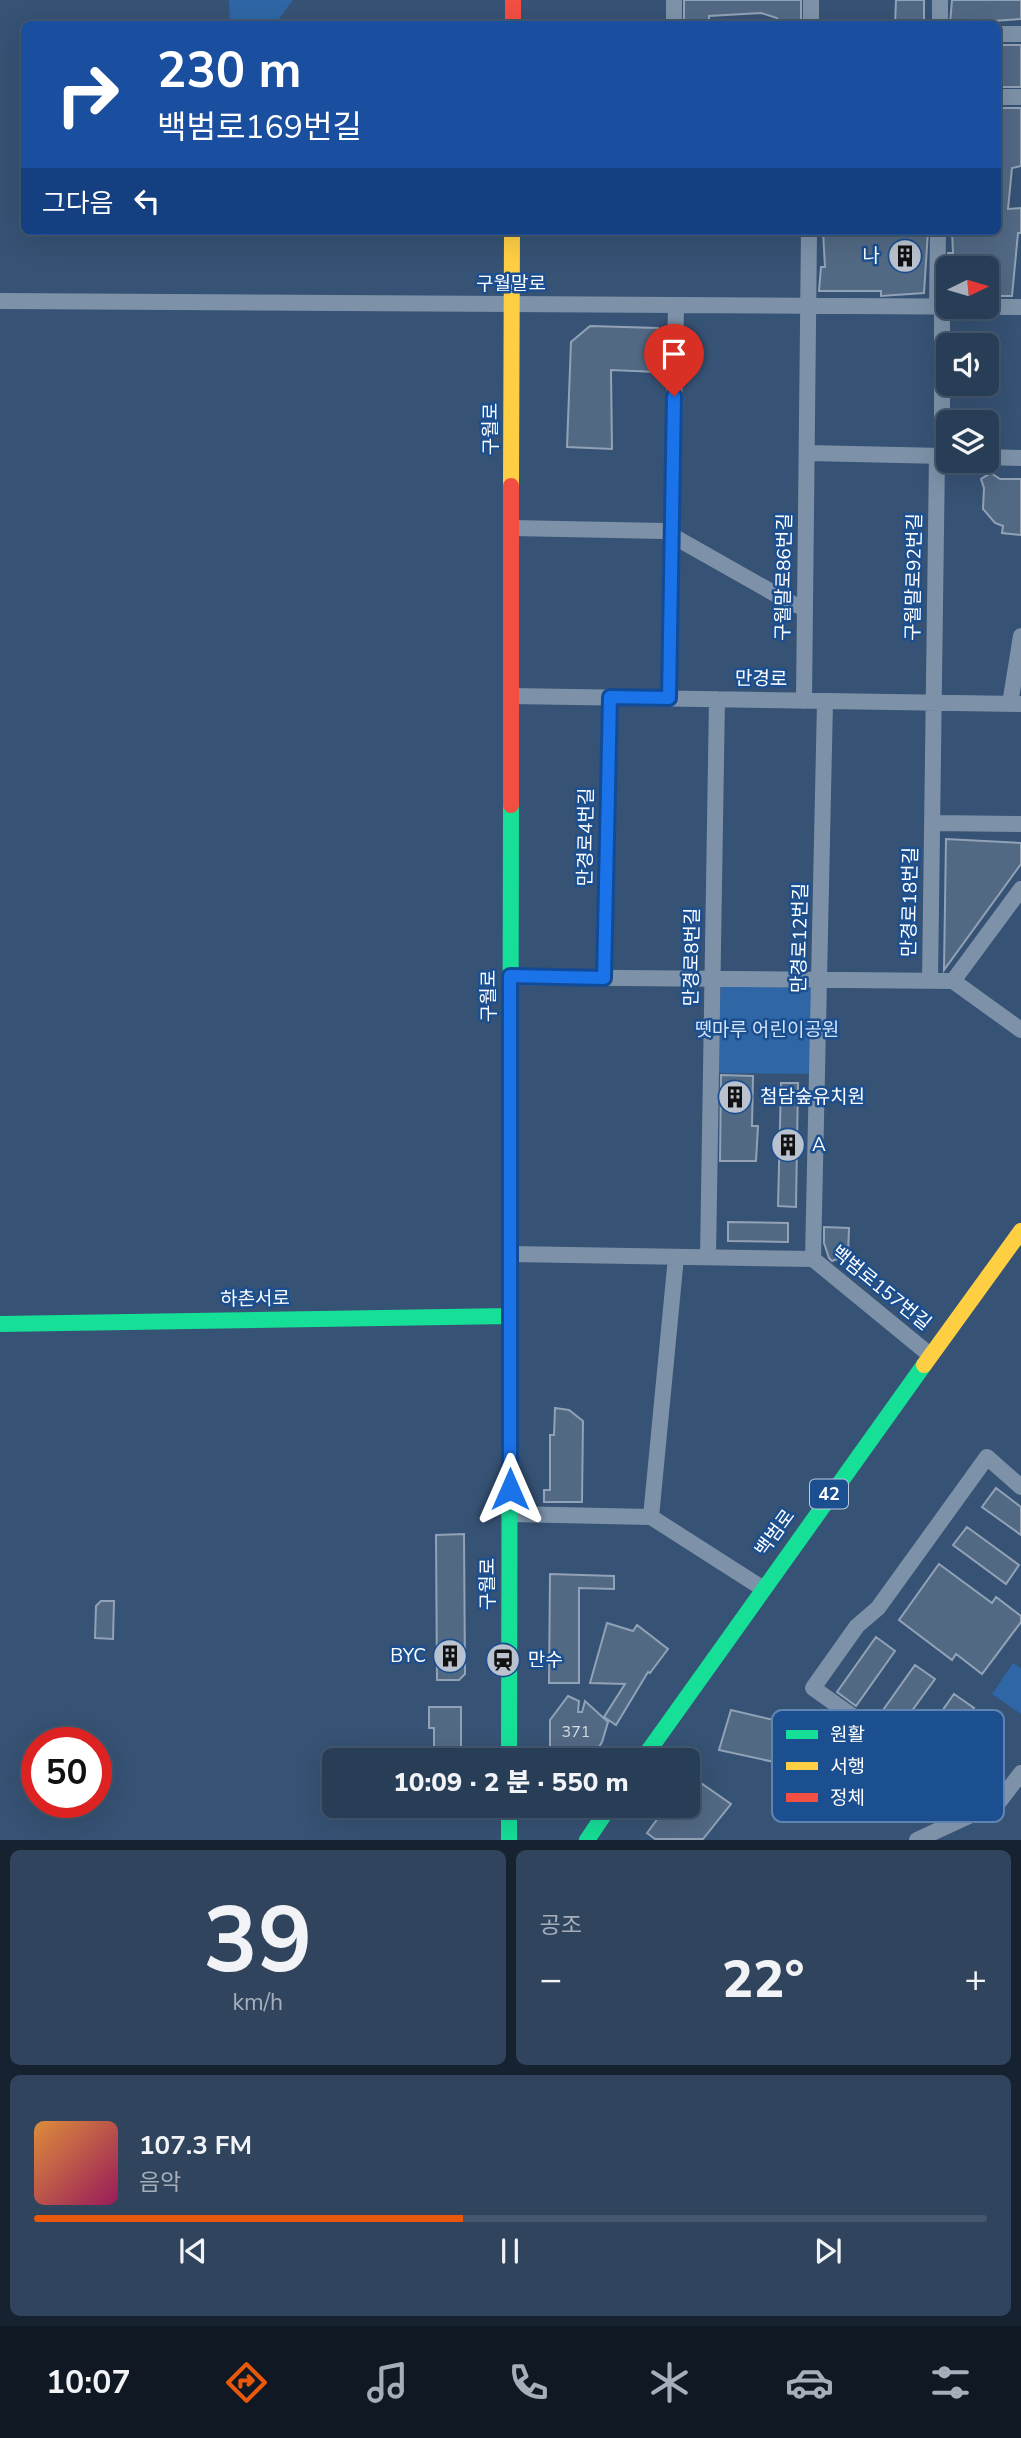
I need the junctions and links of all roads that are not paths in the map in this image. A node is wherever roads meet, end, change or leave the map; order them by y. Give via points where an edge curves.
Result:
1 (513, 0) edge
2 (674, 0) edge
3 (811, 0) edge
4 (940, 0) edge
5 (513, 21) edge
6 (674, 21) edge
7 (811, 21) edge
8 (940, 21) edge
9 (1001, 34) edge
10 (1021, 34) edge
11 (1001, 97) edge
12 (1021, 97) edge
13 (512, 235) edge
14 (809, 235) edge
15 (938, 235) edge
16 (939, 256) edge
17 (0, 301) edge
18 (512, 305) junction
19 (676, 306) junction
20 (808, 306) junction
21 (936, 307) edge
22 (999, 307) edge
23 (1021, 307) edge
24 (940, 319) edge
25 (941, 410) edge
26 (807, 453) junction
27 (936, 456) edge
28 (999, 457) edge
29 (1021, 458) edge
30 (941, 473) edge
31 (511, 528) junction
32 (672, 537) junction
33 (805, 608) junction
34 (1021, 636) edge
35 (511, 696) junction
36 (610, 697) junction
37 (669, 698) junction
38 (717, 699) junction
39 (804, 701) junction
40 (825, 701) junction
41 (934, 703) junction
42 (1016, 704) edge
43 (932, 823) junction
44 (1021, 824) edge
45 (1021, 889) edge
46 (510, 976) junction
47 (604, 978) junction
48 (712, 979) junction
49 (821, 980) junction
50 (930, 981) junction
51 (953, 981) junction
52 (1021, 1030) edge
53 (1021, 1231) edge
54 (510, 1254) junction
55 (676, 1257) junction
56 (708, 1257) junction
57 (813, 1259) junction
58 (510, 1316) junction
59 (0, 1324) edge
60 (930, 1355) junction
61 (1021, 1487) edge
62 (509, 1514) junction
63 (651, 1517) junction
64 (762, 1588) junction
65 (844, 1710) edge
66 (509, 1748) edge
67 (650, 1748) edge
68 (1021, 1773) edge
69 (1004, 1795) edge
70 (509, 1818) edge
71 (602, 1818) edge
72 (955, 1822) edge
73 (509, 1839) edge
74 (587, 1839) edge
75 (917, 1839) edge

1 - 5 main road
2 - 6 street
3 - 7 street
4 - 8 street
9 - 10 street
11 - 12 street
13 - 18 main road, 구월로
14 - 20 street, 구월말로86번길
15 - 16 street, 구월말로92번길
17 - 18 street, 구월말로
18 - 19 street, 구월말로
18 - 31 main road, 구월로
19 - 20 street, 구월말로
19 - 32 street
20 - 21 street, 구월말로
20 - 26 street, 구월말로86번길
22 - 23 street, 구월말로
24 - 25 street, 구월말로92번길
26 - 27 street
26 - 33 street, 구월말로86번길
28 - 29 street
30 - 41 street, 구월말로92번길
31 - 32 street via 663,531
31 - 35 main road, 구월로
32 - 33 street
32 - 37 street
33 - 39 street, 구월말로86번길
34 - 42 street, 만경로
35 - 36 street, 만경로
35 - 46 main road, 구월로
36 - 37 street, 만경로
36 - 47 street, 만경로4번길
37 - 38 street, 만경로
38 - 39 street, 만경로
38 - 48 street, 만경로8번길
39 - 40 street, 만경로
40 - 41 street, 만경로
40 - 49 street, 만경로12번길
41 - 42 street, 만경로
41 - 43 street, 만경로18번길
43 - 44 street, 만경로18번길
43 - 50 street, 만경로18번길
45 - 51 street
46 - 47 street
46 - 54 main road, 구월로
47 - 48 street
48 - 49 street
48 - 56 street, 만경로8번길
49 - 50 street
49 - 57 street, 만경로12번길
50 - 51 street
51 - 52 street
53 - 60 main road, 백범로 / 42
54 - 55 street, 백범로157번길
54 - 58 main road, 구월로
55 - 56 street, 백범로157번길
55 - 63 street
56 - 57 street, 백범로157번길
57 - 60 street, 백범로157번길
58 - 59 main road, 하촌서로
58 - 62 main road, 구월로
60 - 64 main road, 백범로 / 42
61 - 65 street via 987,1457 878,1608 857,1626 813,1688
62 - 63 street
62 - 66 main road, 구월로
63 - 64 street
64 - 67 main road, 백범로 / 42
68 - 69 street
70 - 73 main road
71 - 74 main road
72 - 75 street

